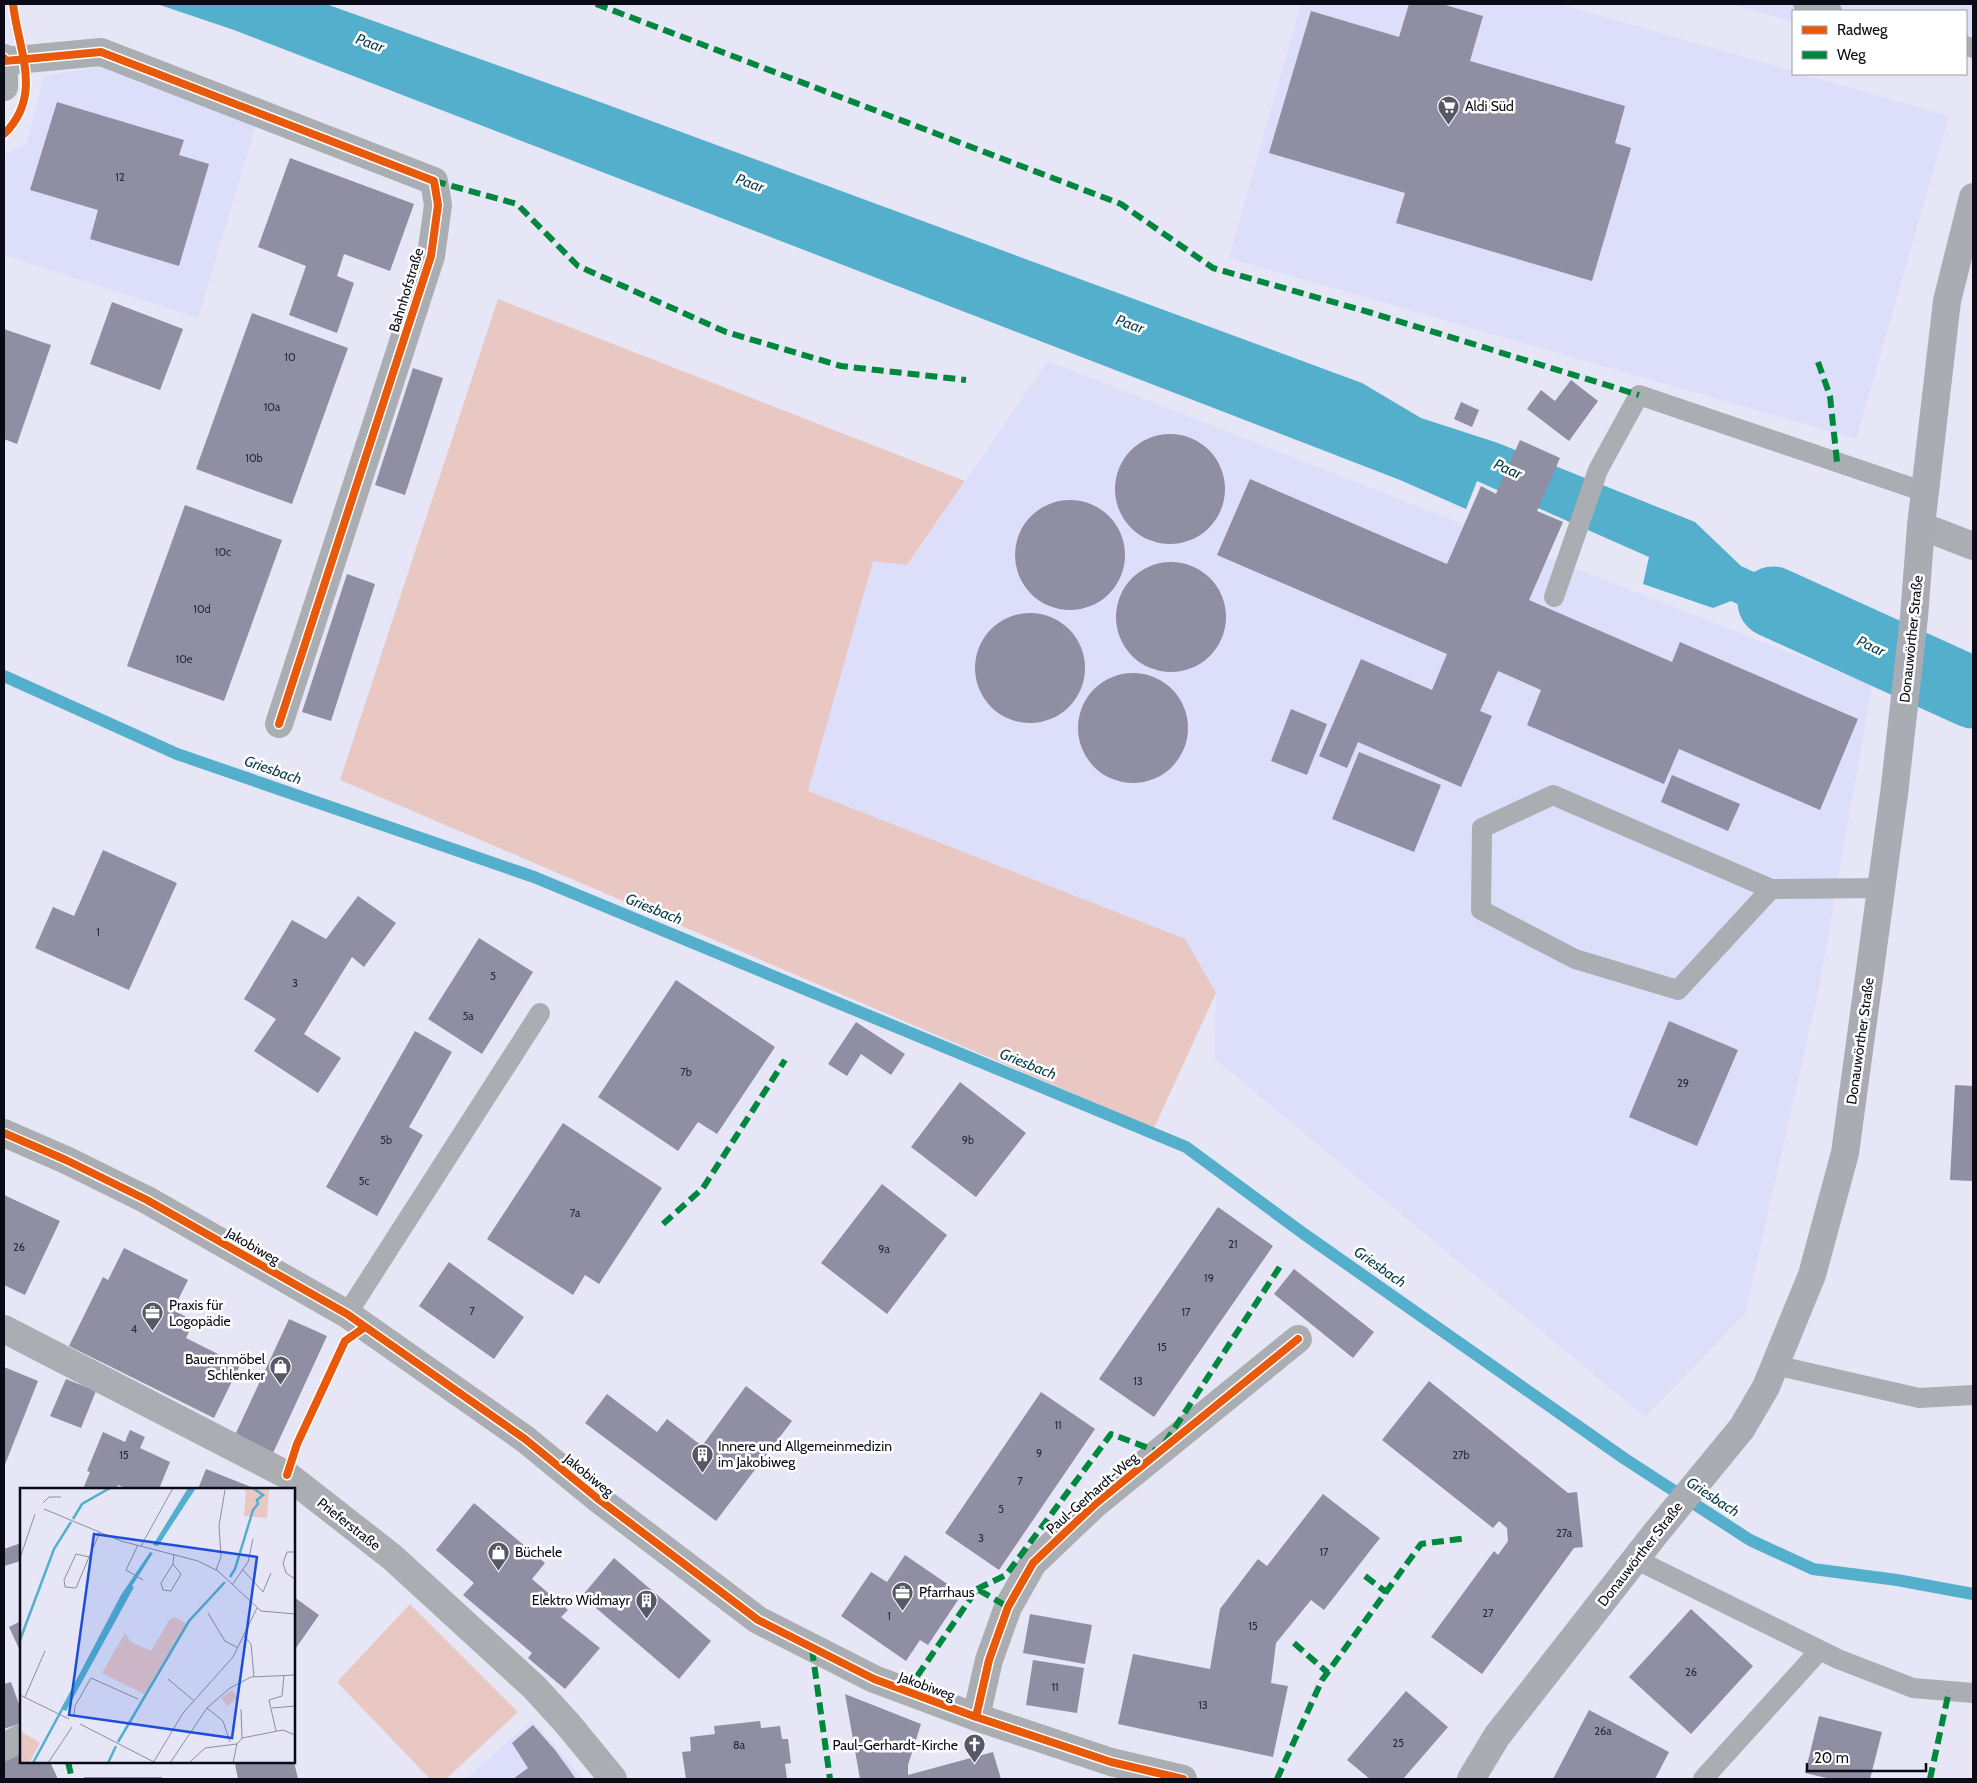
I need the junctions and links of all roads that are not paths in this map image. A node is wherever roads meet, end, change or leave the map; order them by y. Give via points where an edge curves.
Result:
1 (1803, 4) edge
2 (1828, 10) edge
3 (4, 69) edge
4 (1973, 197) edge
5 (1925, 492) junction
6 (1921, 526) junction
7 (1973, 546) edge
8 (1554, 597) dead end
9 (279, 724) dead end
10 (1881, 888) junction
11 (1771, 889) junction
12 (540, 1013) dead end
13 (4, 1133) edge
14 (347, 1314) junction
15 (4, 1329) edge
16 (1298, 1339) dead end
17 (1775, 1365) junction
18 (1973, 1395) edge
19 (284, 1482) edge
20 (295, 1490) edge
21 (1636, 1559) junction
22 (1820, 1650) junction
23 (1973, 1693) edge
24 (976, 1717) junction
25 (20, 1738) edge
26 (4, 1746) edge
27 (1105, 1771) edge
28 (613, 1779) edge
29 (1183, 1779) edge
30 (1471, 1779) edge
31 (1703, 1779) edge

1 - 2 lane
3 - 9 street, Bahnhofstraße via 101,52 434,180 438,205 431,256
4 - 5 main road, Donauwörther Straße via 1947,301
5 - 6 main road, Donauwörther Straße
5 - 8 lane via 1639,395 1598,470
6 - 7 street
6 - 10 main road, Donauwörther Straße via 1914,617
10 - 11 lane
10 - 17 main road, Donauwörther Straße via 1845,1153 1812,1275
11 - 11 lane via 1554,795 1482,828 1481,910 1574,959 1678,990
12 - 14 lane
13 - 14 street, Jakobiweg via 154,1204
14 - 24 street, Jakobiweg via 525,1439 758,1620 874,1679
15 - 19 street, Prieferstraße
16 - 24 street, Paul-Gerhardt-Weg via 1094,1505 1033,1563 1008,1607 989,1660
17 - 18 lane via 1919,1398
17 - 21 main road, Donauwörther Straße via 1742,1428
20 - 28 street, Prieferstraße via 392,1557 534,1686
21 - 22 lane
21 - 30 main road, Donauwörther Straße via 1497,1736
22 - 23 lane via 1913,1688
22 - 31 lane
24 - 27 street, Jakobiweg
25 - 26 street
27 - 29 street, Jakobiweg

